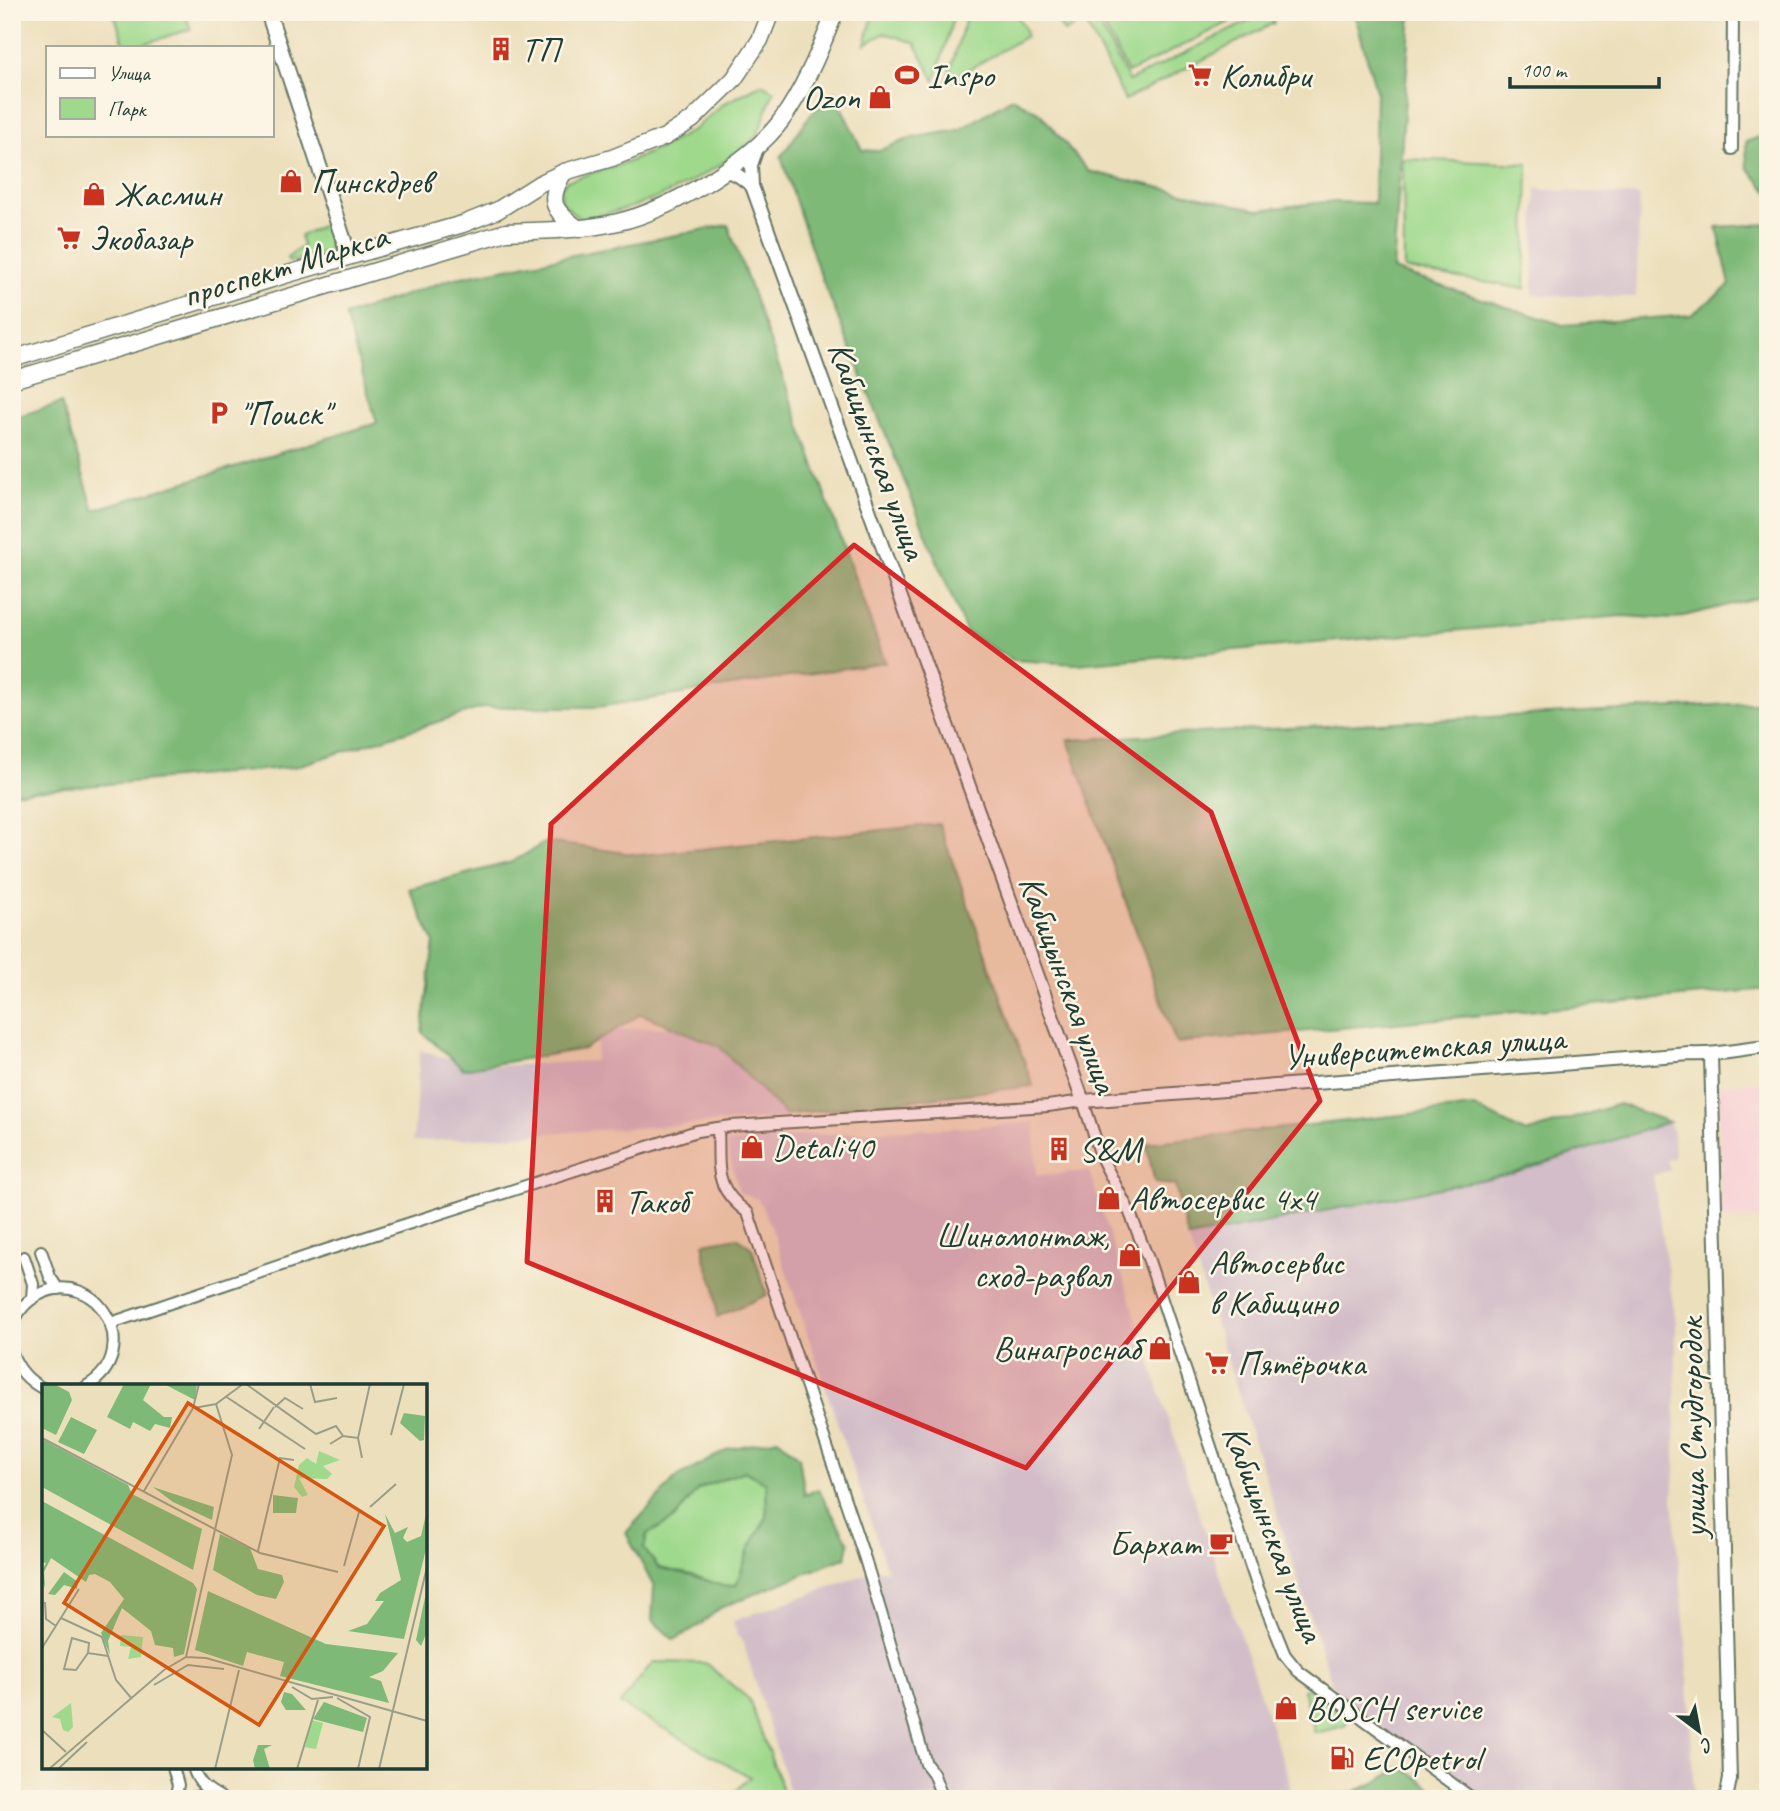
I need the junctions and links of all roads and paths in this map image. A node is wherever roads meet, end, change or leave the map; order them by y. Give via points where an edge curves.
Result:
1 (268, 12) edge
2 (771, 12) edge
3 (835, 12) edge
4 (1733, 12) edge
5 (757, 148) junction
6 (1732, 149) dead end
7 (725, 170) junction
8 (564, 172) junction
9 (752, 186) junction
10 (579, 229) junction
11 (349, 256) junction
12 (355, 277) junction
13 (12, 359) edge
14 (12, 380) edge
15 (1768, 1047) edge
16 (1711, 1055) junction
17 (1083, 1101) junction
18 (718, 1128) junction
19 (41, 1251) dead end
20 (24, 1257) dead end
21 (58, 1289) junction
22 (32, 1299) junction
23 (111, 1323) junction
24 (12, 1328) edge
25 (12, 1353) edge
26 (91, 1384) edge
27 (42, 1388) edge
28 (173, 1769) edge
29 (194, 1769) edge
30 (223, 1798) edge
31 (174, 1799) edge
32 (186, 1799) edge
33 (943, 1799) edge
34 (1473, 1799) edge
35 (1726, 1799) edge

1 - 11 main road
2 - 8 main road, проспект Маркса via 760,40 734,79 692,120 654,141
3 - 5 main road, проспект Маркса via 783,118
4 - 6 street
5 - 7 main road, проспект Маркса
5 - 9 street via 751,165
7 - 9 street
7 - 10 main road, проспект Маркса via 689,194 620,222
8 - 10 main road via 553,200 563,218
8 - 11 main road, проспект Маркса via 498,210 463,224
9 - 17 street, Кабицынская улица
10 - 12 main road, проспект Маркса via 506,232
11 - 12 main road
11 - 13 main road, проспект Маркса
12 - 14 main road, проспект Маркса
15 - 16 street, Университетская улица
16 - 17 street, Университетская улица
16 - 35 street, улица Студгородок via 1730,1779
17 - 18 street
17 - 34 street, Кабицынская улица via 1102,1159 1149,1261 1258,1588 1285,1654 1298,1671
18 - 23 street via 594,1164
18 - 33 street via 722,1187 748,1213 865,1559 926,1764
19 - 21 street
20 - 22 street via 33,1284
21 - 22 street
21 - 23 street via 86,1294 101,1306
22 - 24 street via 18,1313
23 - 26 street via 113,1351 106,1368
25 - 27 street via 19,1370
28 - 31 street
29 - 30 street via 205,1788
30 - 32 street via 204,1795

